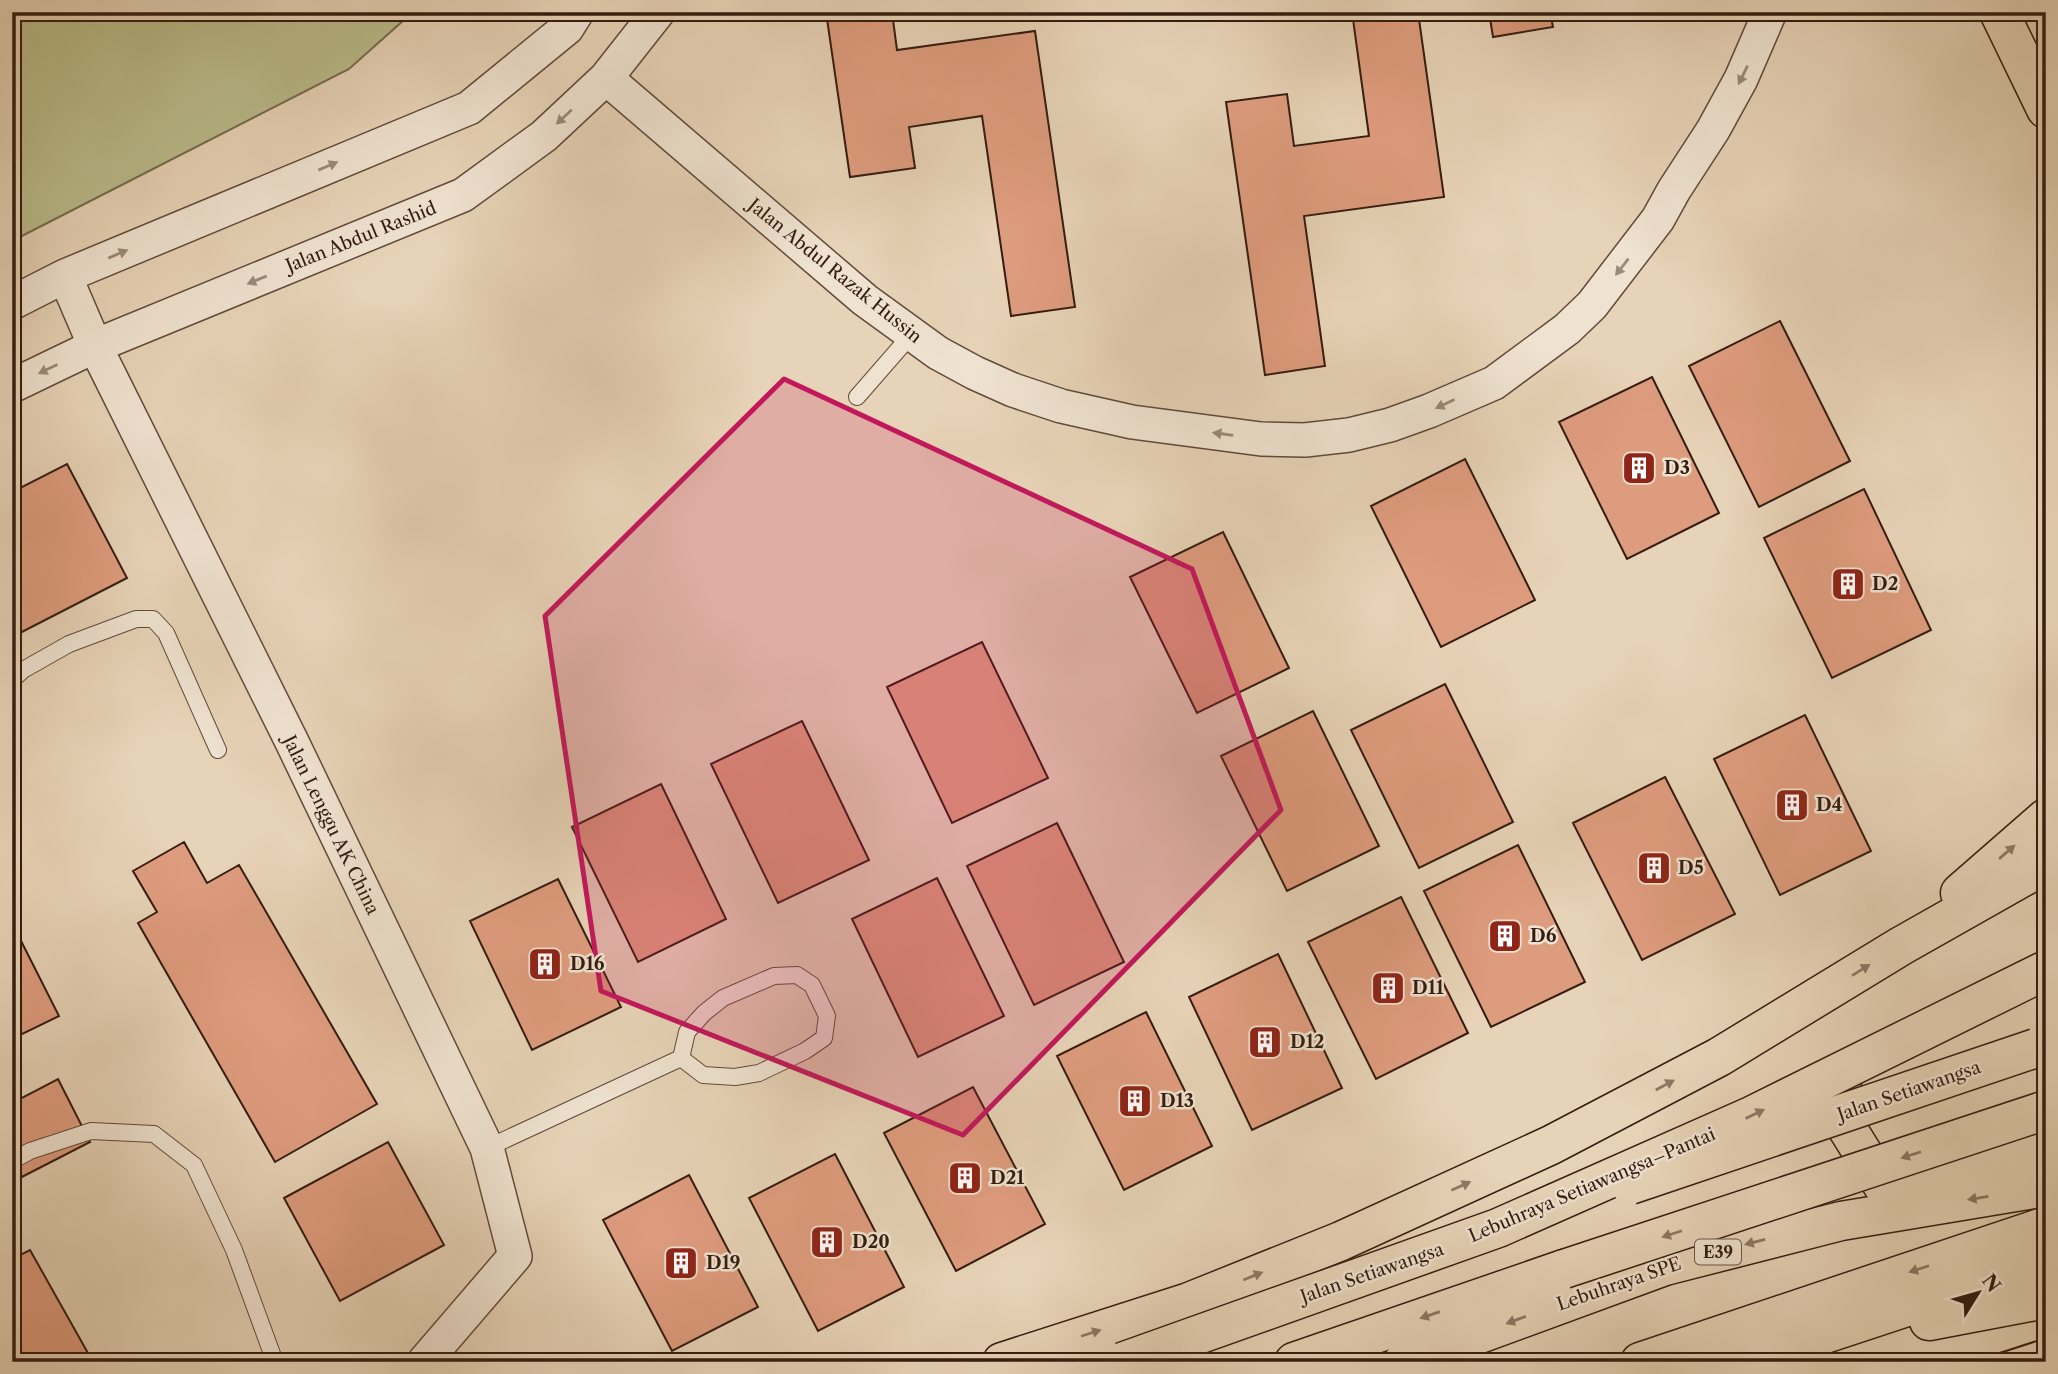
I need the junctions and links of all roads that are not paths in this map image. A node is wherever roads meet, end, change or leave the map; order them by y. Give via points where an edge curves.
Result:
1 (577, 12) edge
2 (658, 12) edge
3 (1770, 12) edge
4 (1999, 12) edge
5 (606, 78) junction
6 (2046, 109) edge
7 (65, 276) junction
8 (12, 303) edge
9 (911, 335) junction
10 (95, 346) junction
11 (12, 386) edge
12 (857, 397) dead end
13 (12, 680) edge
14 (218, 750) dead end
15 (2046, 818) edge
16 (2046, 864) edge
17 (1901, 946) junction
18 (2046, 970) edge
19 (2046, 982) edge
20 (2046, 1044) edge
21 (681, 1058) junction
22 (2046, 1110) edge
23 (488, 1147) junction
24 (2046, 1149) edge
25 (12, 1161) edge
26 (2046, 1187) edge
27 (2042, 1237) edge
28 (2046, 1299) edge
29 (1783, 1348) junction
30 (275, 1362) edge
31 (424, 1362) edge
32 (1002, 1362) edge
33 (1095, 1362) edge
34 (1122, 1362) edge
35 (1294, 1362) edge
36 (1403, 1362) edge
37 (1640, 1362) edge
38 (1740, 1362) edge

7 -> 1 street via 469,108 567,27
2 - 5 street, Jalan Abdul Rashid
3 -> 9 street, Jalan Abdul Razak Hussin via 1713,131 1658,219 1592,305 1493,383 1429,411 1349,435 1305,440 1261,439 1132,422 1013,390
4 - 6 main road
5 - 9 street, Jalan Abdul Razak Hussin
5 -> 10 street, Jalan Abdul Rashid via 544,136 463,195
7 - 8 street
7 - 10 street, Jalan Lenggu AK China
9 - 12 lane
10 -> 11 street, Jalan Abdul Rashid
10 - 23 street, Jalan Lenggu AK China
13 - 14 lane via 69,644 136,619 153,619 166,633
17 -> 15 main road
16 - 17 main road
32 -> 17 main road via 1189,1302 1341,1241 1551,1145 1718,1057
34 -> 18 main road, Lebuhraya Setiawangsa–Pantai, bridge via 1497,1228 1749,1117
19 - 24 main road via 1884,1038 1855,1055 1840,1085 1842,1120 1885,1189 1909,1190
20 - 33 main road, Jalan Setiawangsa, bridge via 1273,1307
21 - 21 lane via 687,1032 704,1013 723,998 774,976 797,975 812,985 827,1017 824,1038 760,1073 703,1075
21 - 23 lane
22 -> 35 main road, bridge
23 - 31 street, Jalan Lenggu AK China via 515,1256
25 - 30 lane via 91,1131 154,1134 194,1165 234,1250
26 -> 36 main road, Lebuhraya SPE / E39 via 1841,1221 1665,1266
27 - 29 main road
27 -> 37 main road
28 - 29 main road
29 - 38 main road

